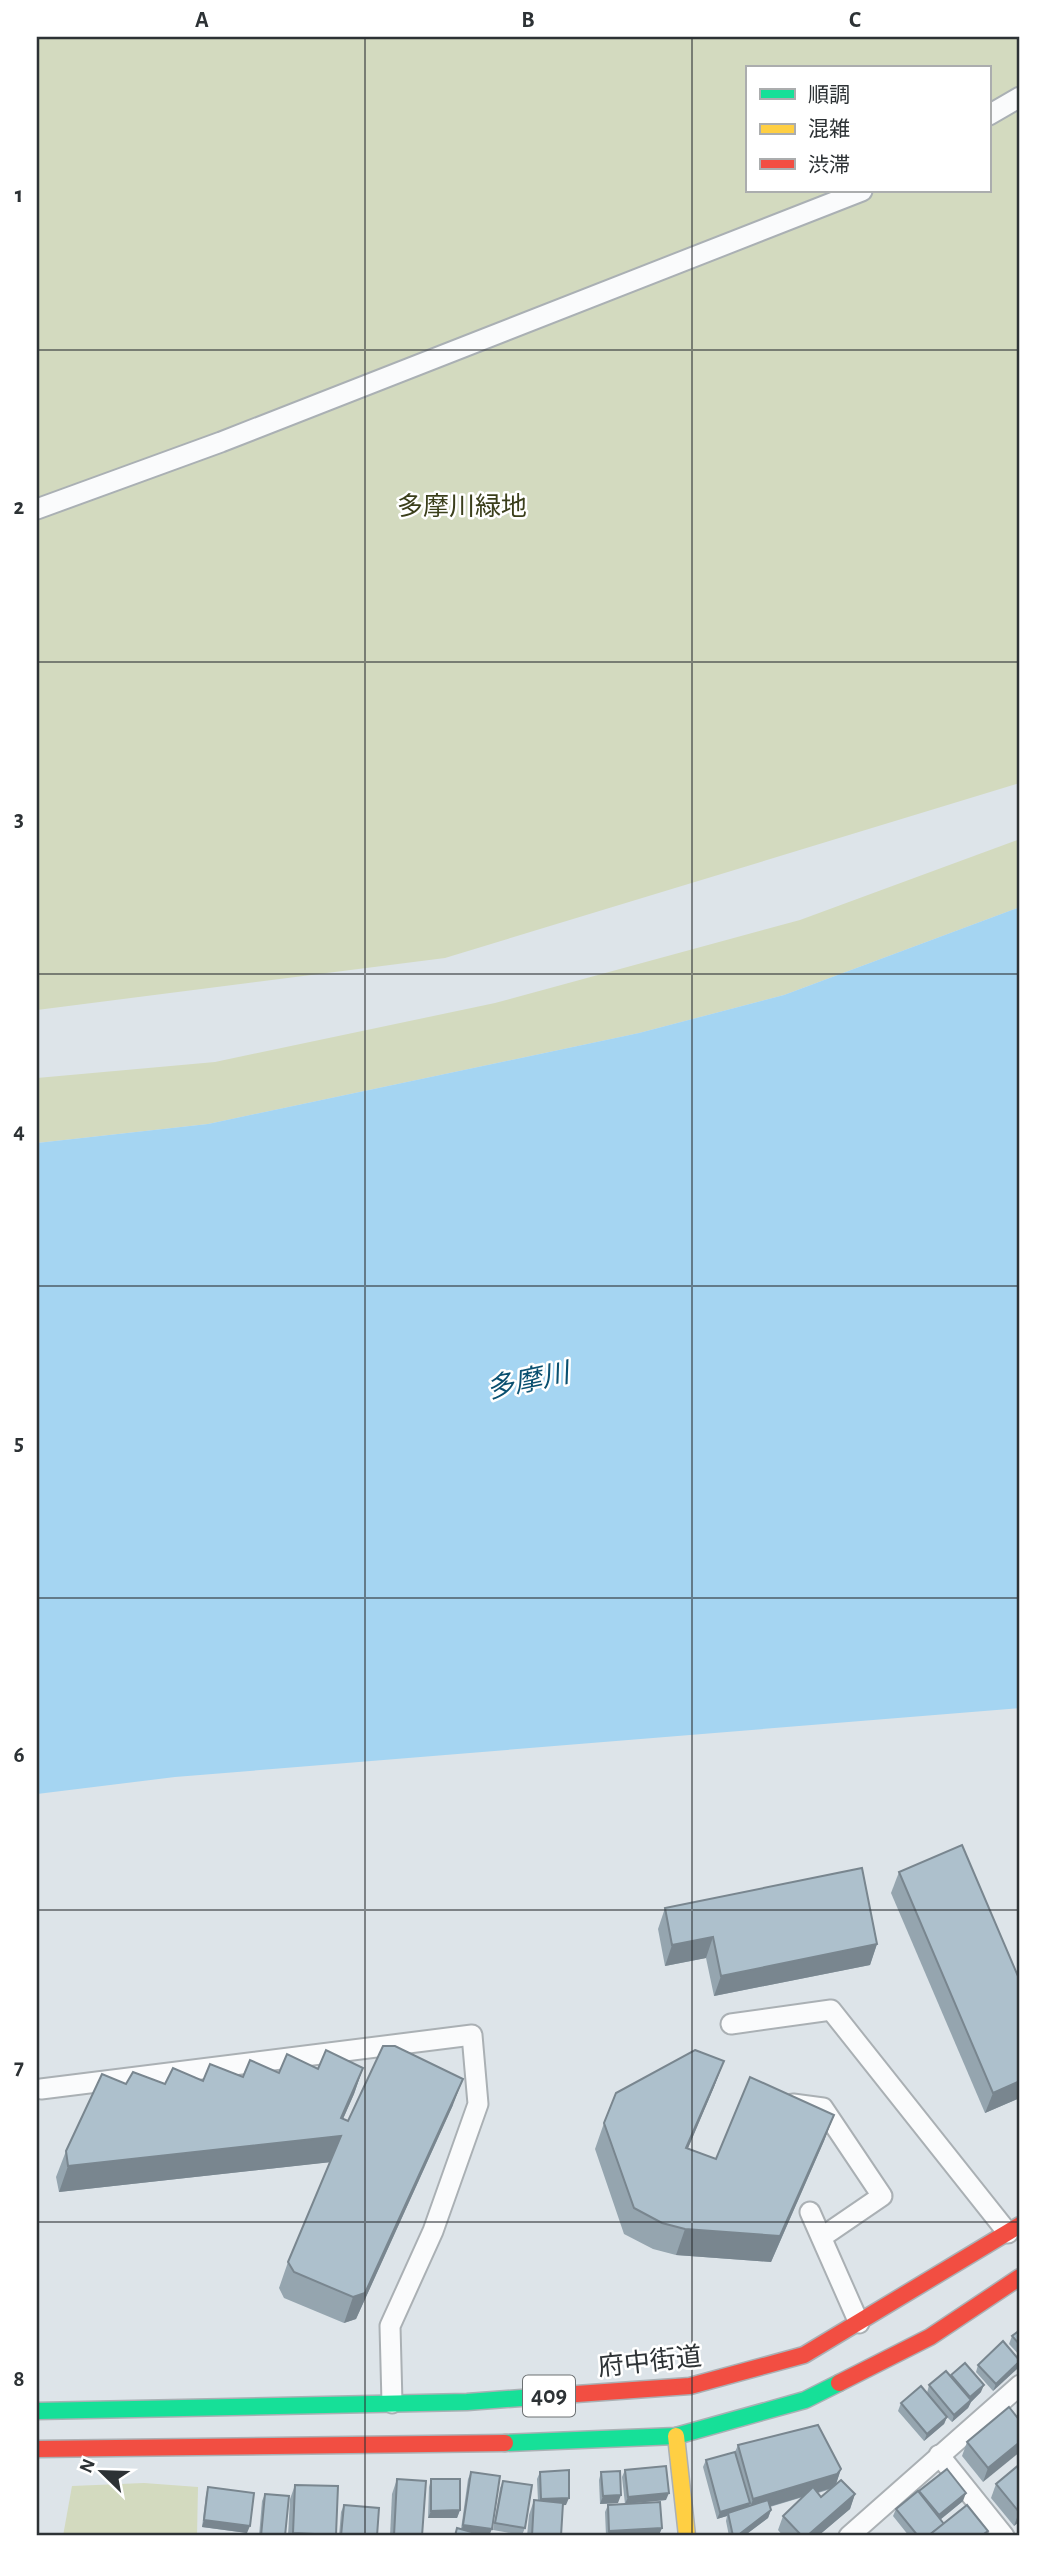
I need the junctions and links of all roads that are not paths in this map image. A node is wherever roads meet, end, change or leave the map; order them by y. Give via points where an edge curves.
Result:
1 (1020, 97) edge
2 (990, 114) edge
3 (859, 192) edge
4 (37, 509) edge
5 (731, 2024) dead end
6 (41, 2089) dead end
7 (768, 2101) edge
8 (810, 2211) dead end
9 (1014, 2229) edge
10 (822, 2238) junction
11 (1020, 2277) edge
12 (859, 2323) junction
13 (1020, 2385) edge
14 (392, 2403) junction
15 (37, 2411) edge
16 (676, 2436) junction
17 (37, 2449) edge
18 (939, 2455) junction
19 (687, 2536) edge
20 (849, 2536) edge
21 (1004, 2536) edge

1 - 2 lane
3 - 4 lane
5 - 9 lane via 831,2010
6 - 14 lane via 472,2035 478,2104 433,2231 390,2326
7 - 10 lane via 823,2108 882,2196
8 - 10 lane
9 - 12 main road, 府中街道 / 409
10 - 12 lane
11 - 16 main road, 409 via 930,2337 805,2400
12 - 14 main road, 府中街道 / 409 via 804,2355 690,2386
13 - 18 lane
14 - 15 main road, 府中街道 / 409
16 - 17 main road, 409
16 - 19 main road
18 - 20 lane
18 - 21 lane

